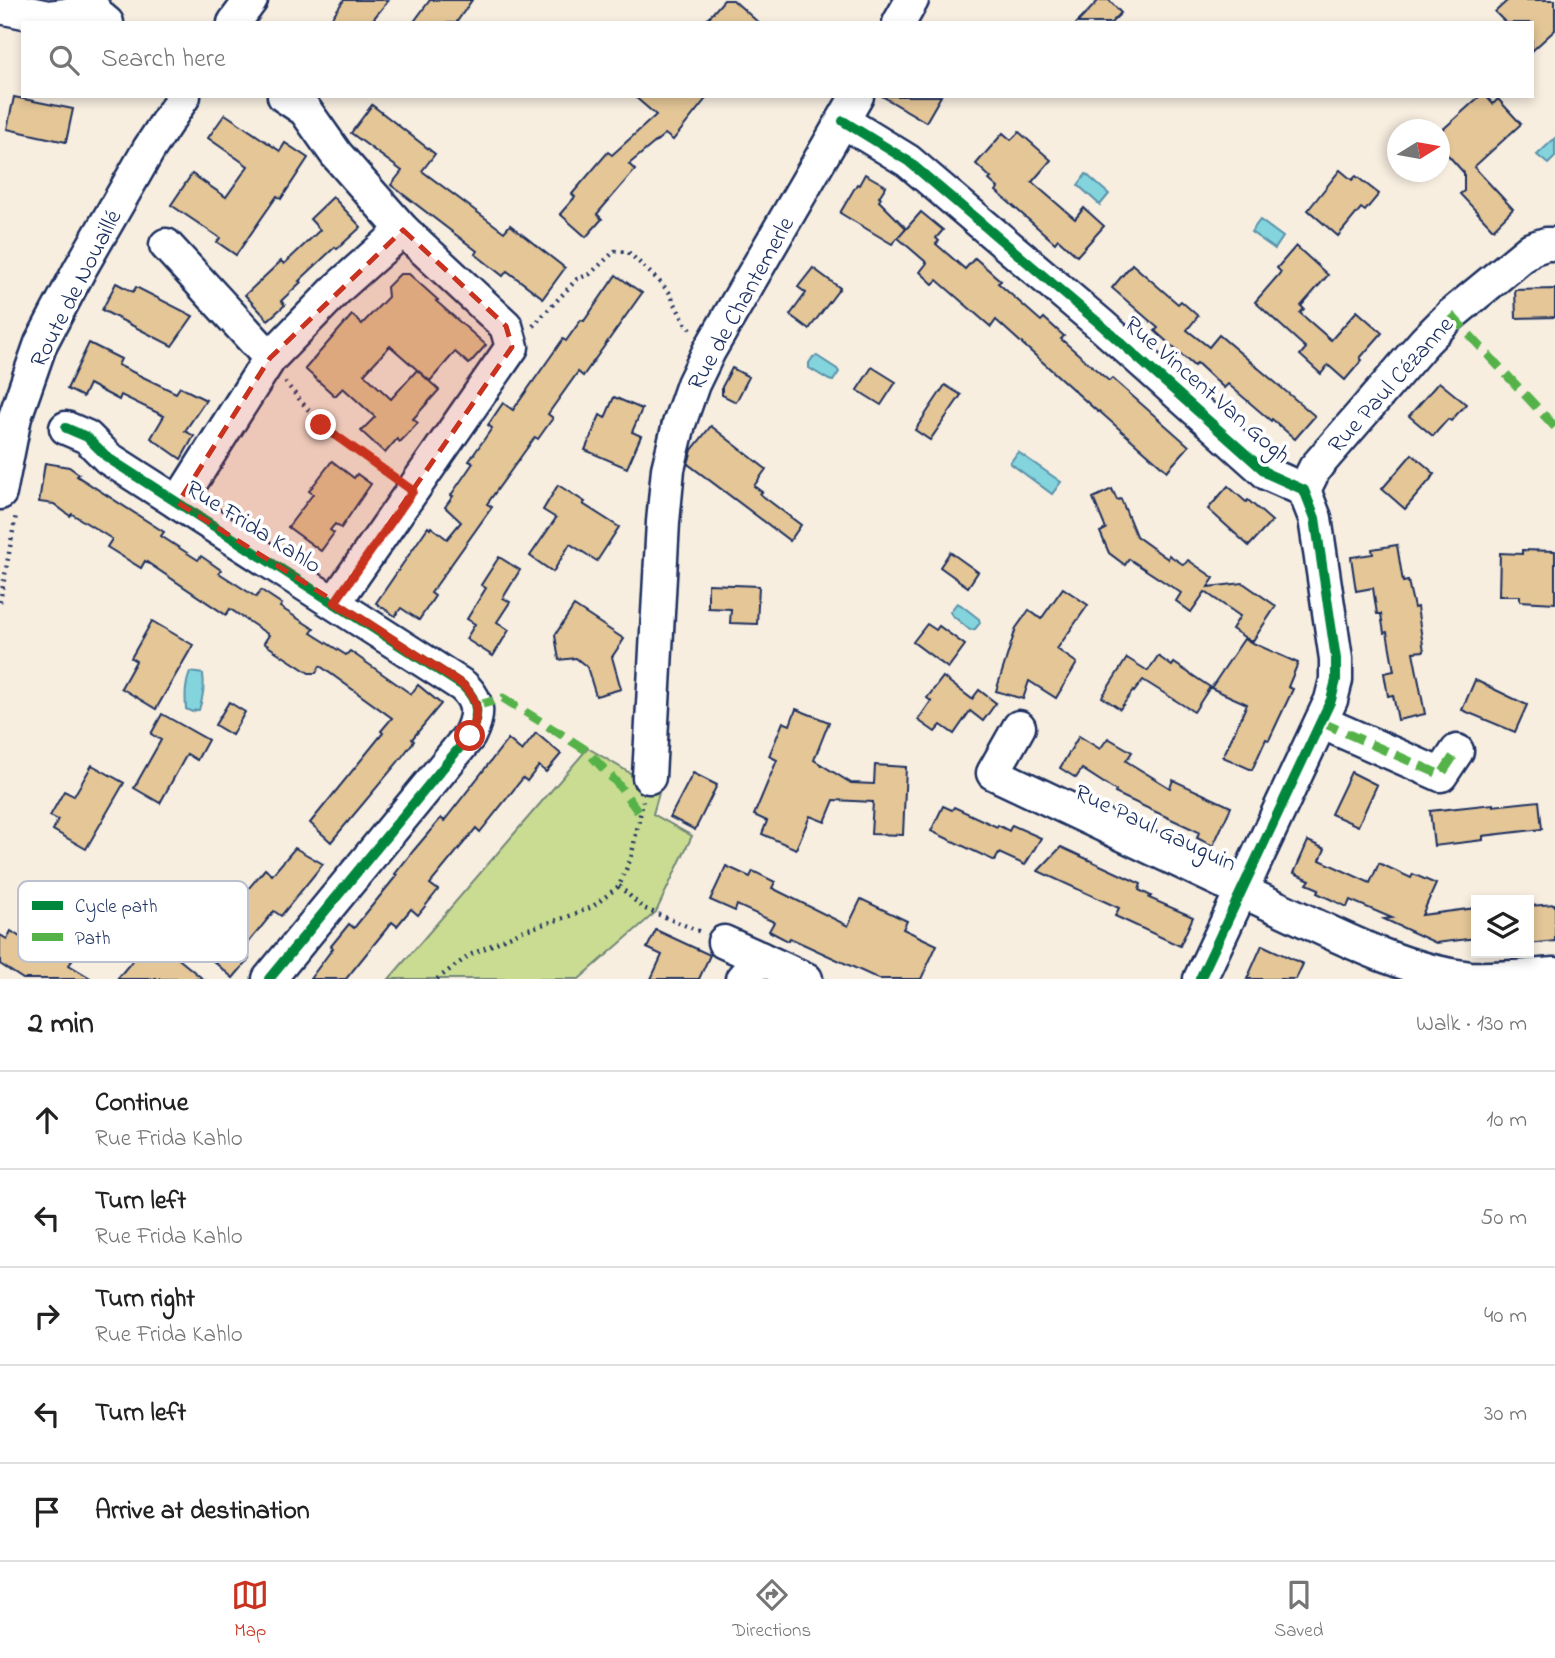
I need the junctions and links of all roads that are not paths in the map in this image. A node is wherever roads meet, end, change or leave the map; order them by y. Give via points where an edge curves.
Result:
1 (251, 0) edge
2 (912, 0) edge
3 (0, 7) edge
4 (96, 10) edge
5 (235, 21) edge
6 (900, 21) edge
7 (183, 98) edge
8 (287, 98) edge
9 (850, 109) edge
10 (403, 230) junction
11 (1555, 244) edge
12 (166, 245) dead end
13 (270, 358) junction
14 (66, 428) dead end
15 (1304, 490) junction
16 (9, 500) edge
17 (178, 503) junction
18 (335, 602) junction
19 (1321, 722) junction
20 (1019, 727) dead end
21 (1457, 751) dead end
22 (649, 777) road end
23 (1241, 891) junction
24 (724, 942) road end
25 (751, 968) edge
26 (1555, 974) edge
27 (270, 979) edge
28 (806, 979) edge
29 (1200, 979) edge

1 - 5 street
2 - 6 street
3 - 4 street via 48,17
7 - 16 street, Route de Nouaillé via 86,257 41,343 15,417
8 - 10 street via 305,110 336,154
9 - 15 street, Rue Vincent Van Gogh via 1268,474
9 - 22 street, Rue de Chantemerle via 709,351 679,424 668,469 663,522
10 - 13 street, Rue Frida Kahlo
10 - 18 street, Rue Frida Kahlo via 506,326 512,348
11 - 15 street, Rue Paul Cézanne via 1531,249 1451,315 1315,468
12 - 13 street
13 - 17 street, Rue Frida Kahlo
14 - 17 street, Rue Frida Kahlo via 87,437 108,458
15 - 19 street, Rue Vincent Van Gogh via 1315,518 1336,659 1336,680
17 - 18 street, Rue Frida Kahlo
18 - 27 street, Rue Frida Kahlo via 463,685 472,694 476,722 470,736
19 - 21 street via 1441,775
19 - 23 street, Rue Vincent Van Gogh
20 - 23 street, Rue Paul Gauguin via 993,773
23 - 26 street, Rue Paul Gauguin via 1385,957 1448,974 1495,979
23 - 29 street, Rue Vincent Van Gogh
24 - 25 street
25 - 28 street

